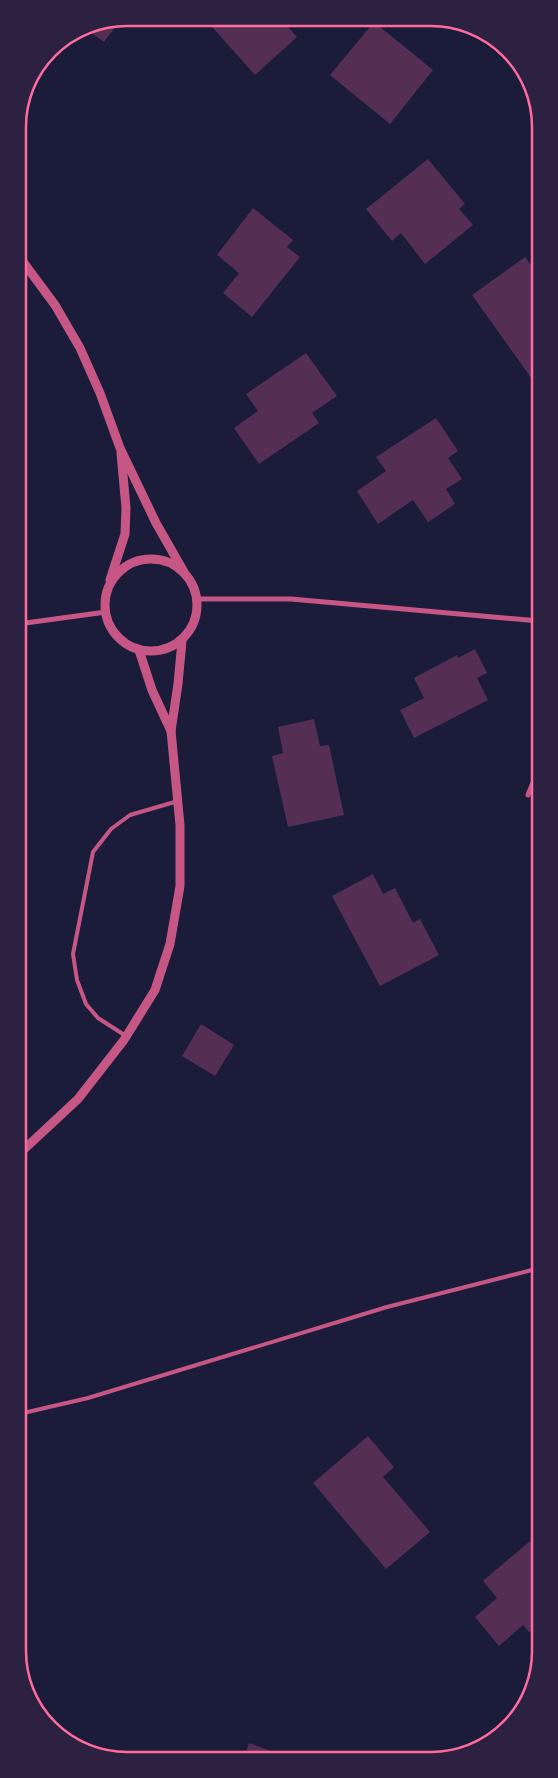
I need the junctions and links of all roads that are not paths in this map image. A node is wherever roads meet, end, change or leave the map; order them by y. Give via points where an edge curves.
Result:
1 (26, 266) edge
2 (120, 448) junction
3 (184, 572) junction
4 (108, 589) junction
5 (198, 599) junction
6 (106, 612) junction
7 (532, 620) edge
8 (26, 623) edge
9 (182, 641) junction
10 (139, 650) junction
11 (171, 731) junction
12 (532, 785) edge
13 (528, 795) dead end
14 (178, 801) junction
15 (126, 1036) junction
16 (26, 1147) edge
17 (532, 1270) edge
18 (26, 1412) edge

1 - 2 street via 55,305 80,348
2 - 3 street via 156,524
2 - 4 street via 126,508 124,534
3 - 4 street via 172,563 142,560 127,565 115,576
3 - 5 street
4 - 6 street
5 - 7 street via 291,599
5 - 9 street via 192,629
6 - 8 street
6 - 10 street via 114,633 125,644
9 - 10 street via 154,652
9 - 11 street
10 - 11 street via 152,690
11 - 14 street
12 - 13 street
14 - 15 street via 180,886 170,944 155,990
14 - 15 lane via 130,815 111,829 93,852 73,954 77,980 86,1004 98,1018
15 - 16 street via 78,1099
17 - 18 lane via 387,1307 88,1398

